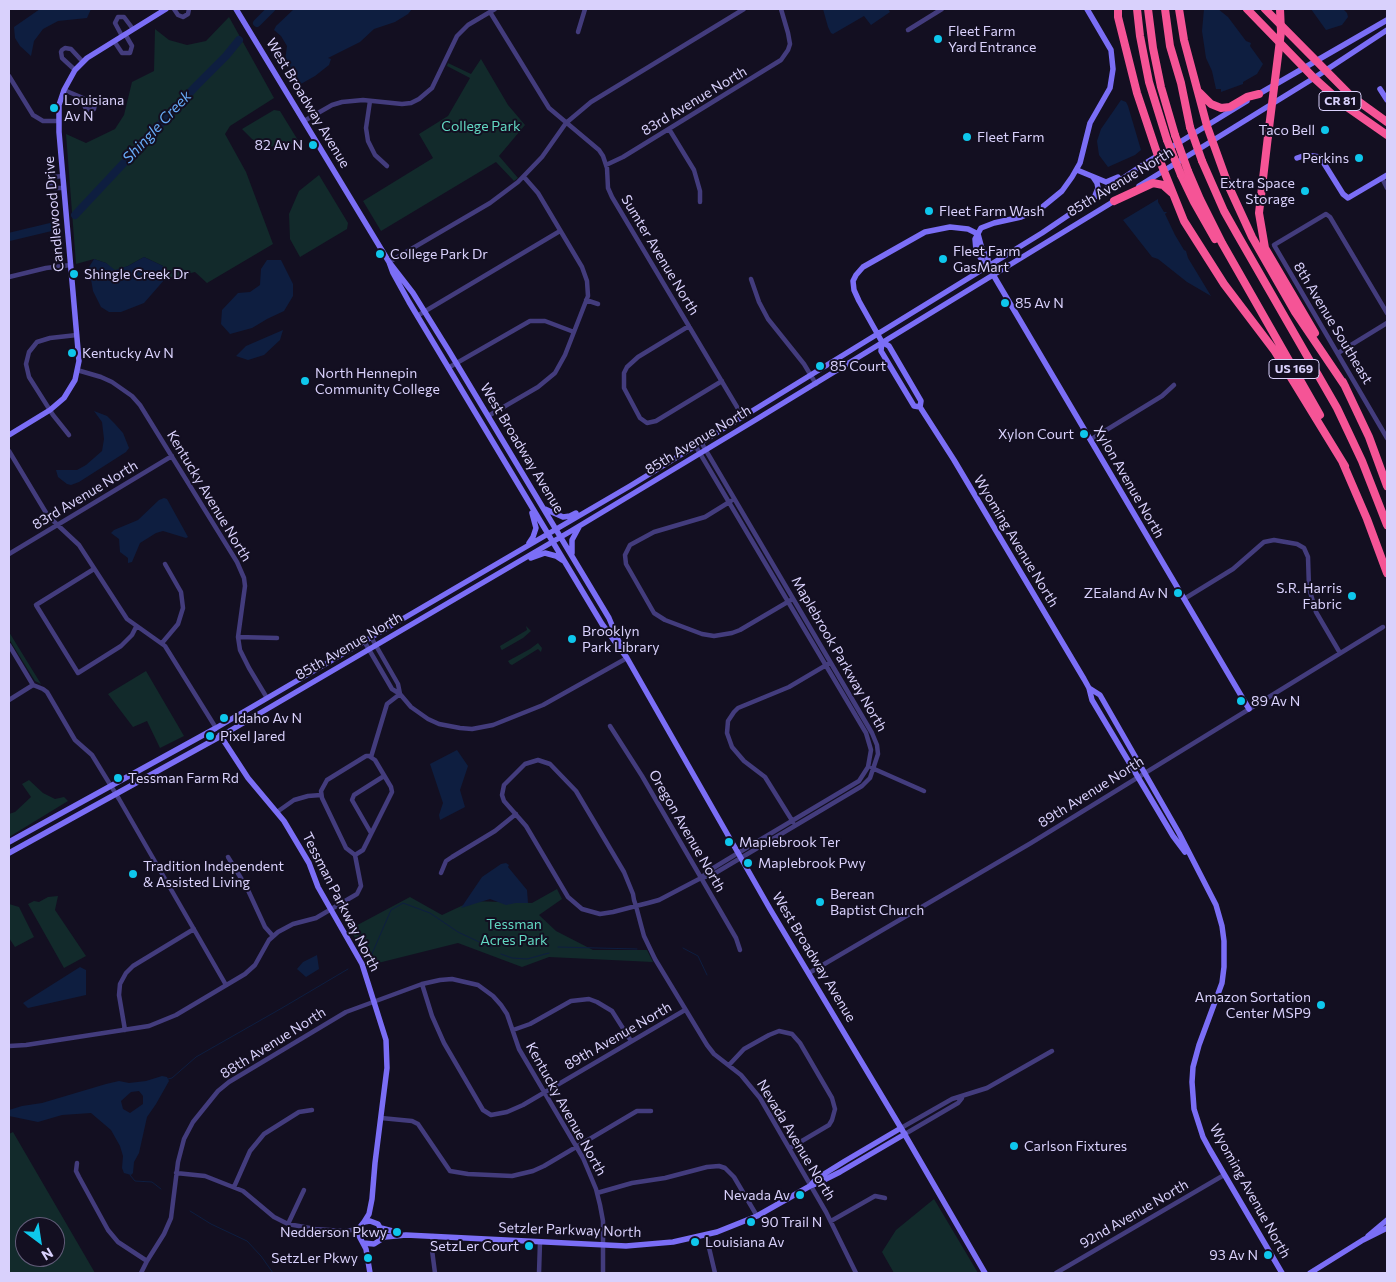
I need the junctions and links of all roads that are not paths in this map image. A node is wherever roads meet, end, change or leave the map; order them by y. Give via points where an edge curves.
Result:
1 (166, 9) edge
2 (174, 9) edge
3 (189, 9) edge
4 (236, 9) edge
5 (495, 9) edge
6 (585, 9) edge
7 (744, 9) edge
8 (781, 9) edge
9 (942, 9) edge
10 (1087, 9) edge
11 (1118, 9) edge
12 (1137, 9) edge
13 (1148, 9) edge
14 (1165, 9) edge
15 (1179, 9) edge
16 (1247, 9) edge
17 (1265, 9) edge
18 (1280, 9) edge
19 (490, 12) junction
20 (1387, 20) edge
21 (132, 29) junction
22 (908, 30) dead end
23 (1387, 30) edge
24 (578, 32) dead end
25 (123, 35) junction
26 (114, 41) junction
27 (1315, 60) junction
28 (83, 62) junction
29 (1305, 67) junction
30 (75, 70) junction
31 (1325, 71) junction
32 (9, 76) edge
33 (1314, 78) junction
34 (1380, 89) dead end
35 (64, 90) junction
36 (1198, 91) junction
37 (1259, 94) junction
38 (1387, 100) edge
39 (86, 101) dead end
40 (370, 101) junction
41 (304, 120) junction
42 (58, 121) junction
43 (1387, 122) edge
44 (566, 123) junction
45 (1207, 126) junction
46 (669, 129) junction
47 (1387, 135) edge
48 (1213, 141) junction
49 (1158, 156) junction
50 (1297, 158) dead end
51 (606, 164) junction
52 (388, 166) dead end
53 (1138, 168) junction
54 (1077, 170) junction
55 (1164, 171) junction
56 (1184, 173) junction
57 (1090, 174) junction
58 (63, 176) junction
59 (1384, 176) edge
60 (524, 177) junction
61 (64, 188) junction
62 (1387, 188) edge
63 (1173, 194) junction
64 (1093, 199) junction
65 (1114, 201) junction
66 (700, 202) dead end
67 (560, 231) junction
68 (978, 234) junction
69 (389, 262) junction
70 (71, 265) junction
71 (988, 266) junction
72 (993, 274) junction
73 (9, 277) edge
74 (751, 279) dead end
75 (586, 300) junction
76 (598, 304) dead end
77 (424, 312) junction
78 (1387, 313) edge
79 (417, 316) junction
80 (1387, 323) edge
81 (689, 326) junction
82 (574, 332) junction
83 (878, 334) junction
84 (77, 335) junction
85 (882, 342) junction
86 (1338, 354) junction
87 (456, 363) junction
88 (448, 368) junction
89 (77, 370) junction
90 (811, 376) junction
91 (722, 382) junction
92 (816, 384) junction
93 (1174, 385) dead end
94 (1345, 386) junction
95 (50, 410) junction
96 (488, 416) junction
97 (743, 417) junction
98 (9, 435) edge
99 (69, 435) dead end
100 (1387, 438) edge
101 (1090, 440) junction
102 (701, 442) junction
103 (695, 445) junction
104 (706, 449) junction
105 (9, 451) edge
106 (700, 453) junction
107 (172, 456) junction
108 (1344, 466) junction
109 (520, 486) junction
110 (630, 486) junction
111 (1387, 486) edge
112 (734, 499) junction
113 (729, 503) junction
114 (543, 508) junction
115 (57, 525) junction
116 (580, 525) junction
117 (1387, 525) edge
118 (556, 529) junction
119 (548, 534) junction
120 (560, 537) junction
121 (553, 541) junction
122 (526, 547) junction
123 (9, 554) edge
124 (576, 562) junction
125 (165, 564) dead end
126 (568, 567) junction
127 (94, 569) junction
128 (1387, 573) edge
129 (794, 598) junction
130 (1184, 600) junction
131 (788, 602) junction
132 (438, 609) junction
133 (136, 627) junction
134 (1383, 627) dead end
135 (238, 637) junction
136 (371, 637) junction
137 (277, 638) dead end
138 (364, 641) junction
139 (162, 643) junction
140 (9, 645) edge
141 (375, 645) junction
142 (369, 649) junction
143 (623, 652) junction
144 (1340, 653) junction
145 (626, 658) junction
146 (831, 662) junction
147 (825, 665) junction
148 (33, 685) junction
149 (1089, 688) junction
150 (400, 694) junction
151 (267, 698) junction
152 (9, 700) edge
153 (1249, 709) junction
154 (610, 726) dead end
155 (216, 728) junction
156 (221, 736) junction
157 (371, 757) junction
158 (868, 767) junction
159 (874, 769) junction
160 (1145, 773) junction
161 (384, 776) junction
162 (1138, 777) junction
163 (111, 786) junction
164 (924, 790) dead end
165 (116, 794) junction
166 (321, 795) junction
167 (277, 812) junction
168 (516, 814) junction
169 (792, 820) junction
170 (795, 826) junction
171 (372, 833) junction
172 (9, 842) edge
173 (9, 853) edge
174 (355, 855) junction
175 (741, 855) junction
176 (228, 857) dead end
177 (1194, 863) junction
178 (441, 873) dead end
179 (702, 878) junction
180 (636, 906) junction
181 (330, 910) junction
182 (194, 929) junction
183 (273, 936) junction
184 (740, 950) dead end
185 (810, 973) junction
186 (463, 980) joint
187 (422, 984) junction
188 (226, 985) junction
189 (374, 1000) junction
190 (685, 1010) junction
191 (125, 1030) junction
192 (513, 1030) junction
193 (631, 1042) junction
194 (9, 1046) edge
195 (1052, 1051) dead end
196 (728, 1065) junction
197 (545, 1093) junction
198 (312, 1110) dead end
199 (651, 1111) dead end
200 (381, 1118) junction
201 (903, 1131) junction
202 (576, 1146) junction
203 (790, 1148) junction
204 (77, 1163) dead end
205 (176, 1173) junction
206 (1224, 1175) junction
207 (810, 1186) junction
208 (234, 1187) junction
209 (304, 1190) dead end
210 (597, 1192) junction
211 (885, 1198) dead end
212 (372, 1199) junction
213 (757, 1216) junction
214 (1387, 1220) edge
215 (831, 1221) junction
216 (288, 1224) junction
217 (362, 1224) junction
218 (379, 1226) junction
219 (1387, 1228) edge
220 (343, 1231) junction
221 (406, 1235) junction
222 (706, 1235) junction
223 (433, 1236) junction
224 (359, 1237) junction
225 (380, 1239) junction
226 (1363, 1240) junction
227 (540, 1242) junction
228 (364, 1243) junction
229 (374, 1244) junction
230 (603, 1245) junction
231 (147, 1261) junction
232 (370, 1270) edge
233 (141, 1273) edge
234 (435, 1273) edge
235 (540, 1273) edge
236 (603, 1273) edge
237 (715, 1273) edge
238 (856, 1273) edge
239 (986, 1273) edge
240 (1056, 1273) edge
241 (1282, 1273) edge
242 (1310, 1273) edge

1 - 21 main road, Candlewood Drive
2 - 3 street via 183,17
4 - 41 main road, West Broadway Avenue
5 - 19 street
6 - 24 street
7 - 44 street via 591,102
8 - 46 street, 83rd Avenue North via 790,38 785,56
9 - 22 street
10 - 54 main road via 1111,50 1113,69 1110,88 1090,123
11 - 49 highway via 1136,93
12 - 56 highway, bridge via 1149,82 1167,140
13 - 56 highway, US 169, bridge via 1161,87
14 - 117 highway, US 169, bridge via 1170,46 1202,161 1224,211 1337,408
15 - 36 highway
16 - 29 highway, CR 81
17 - 27 highway, CR 81
18 - 94 highway, bridge via 1282,25 1259,213 1265,248
19 - 40 street via 457,36 437,80 426,95 402,104
19 - 44 street via 549,108
20 - 27 main road, 85th Avenue North
21 - 25 main road, Candlewood Drive
21 - 25 street via 124,17 118,17 115,23
23 - 31 main road, 85th Avenue North
25 - 26 main road, Candlewood Drive
25 - 26 street via 132,46 130,53 122,53
26 - 28 main road, Candlewood Drive
27 - 29 main road, 85th Avenue North
27 - 31 highway, CR 81
28 - 30 main road, Candlewood Drive
28 - 30 street via 70,49 60,52
29 - 33 highway, CR 81
29 - 37 main road, 85th Avenue North
30 - 35 main road, Candlewood Drive
31 - 33 main road, 85th Avenue North
31 - 43 highway, CR 81 via 1351,96
32 - 42 street via 33,115 43,121
33 - 47 highway, CR 81 via 1344,105
33 - 48 main road, 85th Avenue North
34 - 38 main road
35 - 39 street
35 - 42 main road, Candlewood Drive
36 - 37 highway via 1206,101 1221,108
36 - 45 highway
37 - 45 main road, 85th Avenue North
40 - 41 street via 342,102
40 - 52 street via 366,128 368,141
41 - 69 main road, West Broadway Avenue
42 - 58 main road, Candlewood Drive
44 - 51 street via 599,150
44 - 60 street
45 - 48 highway
45 - 49 main road, 85th Avenue North
46 - 51 street, 83rd Avenue North
46 - 66 street via 694,170
48 - 55 main road, 85th Avenue North
48 - 94 highway via 1252,237 1295,312
49 - 53 main road, 85th Avenue North
49 - 55 highway
50 - 59 main road via 1306,155 1320,157 1343,194 1349,198
51 - 81 street, Sumter Avenue North via 612,196
53 - 57 main road via 1110,182
53 - 64 main road, 85th Avenue North
54 - 57 main road
54 - 68 main road via 1056,197 1040,209 1021,218 987,225
55 - 63 highway
55 - 65 main road, 85th Avenue North
56 - 108 highway, US 169 via 1327,427
57 - 64 main road via 1098,188
58 - 61 main road, Candlewood Drive
58 - 61 street via 53,177 50,184 54,188
59 - 62 street
60 - 67 street via 538,193
60 - 69 street via 490,203
61 - 70 main road, Candlewood Drive
63 - 65 highway via 1163,185 1153,183
63 - 108 highway via 1184,221 1203,252 1274,350
64 - 71 main road, 85th Avenue North
65 - 72 main road, 85th Avenue North
67 - 75 street via 585,274
67 - 77 street
68 - 71 main road, Xylon Avenue North
68 - 83 main road, Wyoming Avenue North via 950,227 925,232 864,267 853,281 854,290
69 - 77 main road, West Broadway Avenue
69 - 79 main road, West Broadway Avenue
70 - 73 street
70 - 84 main road, Candlewood Drive
71 - 72 main road, Xylon Avenue North
71 - 83 main road, 85th Avenue North
72 - 85 main road, 85th Avenue North
72 - 101 main road, Xylon Avenue North
74 - 90 street via 768,319
75 - 76 street
75 - 82 street
77 - 79 street
77 - 87 main road, West Broadway Avenue
78 - 86 street, 8th Avenue Southeast via 1326,214 1274,245
79 - 88 main road, West Broadway Avenue
80 - 86 street
81 - 91 street, Sumter Avenue North
81 - 91 street via 638,356 624,373 624,388 640,418 652,423
82 - 87 street via 545,321 530,321
82 - 96 street via 561,364 548,380
83 - 85 main road, Wyoming Avenue North
83 - 90 main road, 85th Avenue North
84 - 89 main road, Candlewood Drive
84 - 95 street via 37,342 29,352 27,371
85 - 92 main road, 85th Avenue North
85 - 149 main road, Wyoming Avenue North via 881,351 914,406 920,407 954,460
86 - 100 street, 8th Avenue Southeast
87 - 88 street
87 - 96 main road, West Broadway Avenue
88 - 109 main road, West Broadway Avenue
89 - 95 main road, Candlewood Drive via 64,398
89 - 107 street, Kentucky Avenue North via 112,382 132,396
90 - 92 street
90 - 97 main road, 85th Avenue North
91 - 97 street, Sumter Avenue North
92 - 104 main road, 85th Avenue North
93 - 101 street via 1162,396
94 - 111 highway via 1370,437
95 - 98 main road, Candlewood Drive
95 - 99 street
96 - 114 main road, West Broadway Avenue
97 - 102 main road, 85th Avenue North
101 - 130 main road, Xylon Avenue North
102 - 103 main road, 85th Avenue North
102 - 104 street, Maplebrook Parkway North
103 - 106 street, Maplebrook Parkway North
103 - 110 main road, 85th Avenue North
104 - 106 main road, 85th Avenue North
104 - 112 street, Maplebrook Parkway North
105 - 115 street via 45,512
106 - 113 street, Maplebrook Parkway North
106 - 116 main road, 85th Avenue North
107 - 115 street, 83rd Avenue North
107 - 135 street, Kentucky Avenue North via 241,569 245,595
108 - 128 highway, US 169
109 - 119 main road, West Broadway Avenue
109 - 122 main road via 536,524 534,537
110 - 114 main road via 621,487 570,516 557,516
110 - 118 main road, 85th Avenue North
112 - 113 street
112 - 129 street, Maplebrook Parkway North
113 - 131 street, Maplebrook Parkway North
113 - 131 street via 705,517 654,532 626,550 625,561 654,613 665,620 714,636 732,634
114 - 118 main road, West Broadway Avenue
115 - 123 street, 83rd Avenue North
115 - 127 street via 79,545
116 - 120 main road, 85th Avenue North
116 - 124 main road via 571,543
118 - 119 main road, 85th Avenue North
118 - 120 main road, West Broadway Avenue
119 - 121 main road, West Broadway Avenue
119 - 122 main road, 85th Avenue North
120 - 121 main road, 85th Avenue North
120 - 124 main road, West Broadway Avenue
121 - 126 main road, West Broadway Avenue
121 - 132 main road, 85th Avenue North
122 - 136 main road, 85th Avenue North
124 - 143 main road, West Broadway Avenue via 609,618
125 - 139 street via 181,592 183,608 178,624
126 - 132 main road via 558,557 541,554 451,605
126 - 143 main road, West Broadway Avenue via 605,630
127 - 133 street via 123,615
127 - 133 street via 36,605 78,673 127,641
129 - 131 street
129 - 146 street, Maplebrook Parkway North
130 - 144 street via 1233,569 1264,542 1274,540 1297,544 1304,548 1308,557 1309,588 1316,612
130 - 153 main road, Xylon Avenue North
131 - 147 street, Maplebrook Parkway North
132 - 141 main road, 85th Avenue North
133 - 139 street
134 - 144 street, 89th Avenue North
135 - 137 street
135 - 151 street, Kentucky Avenue North via 243,658
136 - 138 main road, 85th Avenue North
136 - 141 street
138 - 142 street
138 - 151 main road, 85th Avenue North
139 - 155 street
140 - 148 street
141 - 142 main road, 85th Avenue North
141 - 150 street via 398,684
142 - 150 street via 392,689
142 - 156 main road, 85th Avenue North
143 - 145 main road, West Broadway Avenue
144 - 153 street, 89th Avenue North
145 - 150 street via 548,703 483,727 460,728 439,724 418,713
145 - 175 main road, West Broadway Avenue
146 - 147 street
146 - 159 street, Maplebrook Parkway North via 874,739 878,754
147 - 158 street, Maplebrook Parkway North via 869,741 871,758
147 - 169 street via 789,687 738,708 728,722 727,732 732,747 765,777
148 - 152 street
148 - 163 street via 46,692 75,740 92,755
149 - 160 main road, Wyoming Avenue North via 1100,695
149 - 162 main road, Wyoming Avenue North via 1092,700
150 - 157 street via 387,704
151 - 155 main road, 85th Avenue North
153 - 160 street, 89th Avenue North
154 - 179 street, Oregon Avenue North
155 - 156 main road, Tessman Parkway North
155 - 163 main road, 85th Avenue North
156 - 165 main road, 85th Avenue North
156 - 167 main road, Tessman Parkway North via 248,778
157 - 161 street
157 - 166 street via 366,756 326,780
158 - 159 street
158 - 169 street via 859,781
159 - 164 street
159 - 170 street via 862,786
160 - 162 street, 89th Avenue North
160 - 177 main road, Wyoming Avenue North
161 - 171 street via 392,792
161 - 171 street via 354,795 352,800
162 - 177 main road, Wyoming Avenue North via 1173,836
162 - 185 street, 89th Avenue North
163 - 165 street
163 - 172 main road, 85th Avenue North
165 - 173 main road, 85th Avenue North
165 - 182 street
166 - 167 street via 294,800
166 - 174 street via 346,848
167 - 181 main road, Tessman Parkway North via 309,863
168 - 178 street via 446,861
168 - 180 street via 576,906 600,914
168 - 180 street, Nevada Avenue North via 502,795 507,781 531,761 544,762 555,768 576,791 618,861
169 - 170 street
169 - 175 street
170 - 175 street
171 - 174 street via 363,850
174 - 181 street via 359,890
175 - 179 street
175 - 185 main road, West Broadway Avenue
176 - 183 street
177 - 206 main road, Wyoming Avenue North via 1216,905 1225,954 1222,982 1196,1053 1192,1091 1203,1138
179 - 180 street via 667,896
179 - 184 street, Oregon Avenue North
180 - 190 street, Nevada Avenue North via 647,942
181 - 183 street via 288,926
181 - 189 main road, Tessman Parkway North via 362,964
182 - 188 street
182 - 191 street via 126,973 119,995
183 - 188 street via 250,970
185 - 201 main road, West Broadway Avenue
186 - 187 street, 88th Avenue North
186 - 192 street, Kentucky Avenue North via 478,985 493,996 507,1014
187 - 189 street, 88th Avenue North
187 - 197 street, 89th Avenue North via 437,1030 483,1110 490,1115 507,1112
188 - 191 street via 164,1020
189 - 200 main road, Tessman Parkway North via 386,1040 387,1068
189 - 205 street, 88th Avenue North via 337,1016 223,1086 189,1129
190 - 193 street, 89th Avenue North
190 - 196 street, Nevada Avenue North via 707,1046
191 - 194 street
192 - 193 street via 571,1001 588,1000 612,1011
192 - 197 street, Kentucky Avenue North via 519,1048
193 - 197 street, 89th Avenue North
195 - 201 street via 1000,1082 963,1097 958,1103
196 - 203 street, Nevada Avenue North via 755,1090
196 - 203 street via 744,1049 769,1035 780,1032 792,1034 800,1042 835,1109 828,1125
197 - 202 street, Kentucky Avenue North
198 - 208 street via 299,1112 264,1134 250,1150
199 - 202 street via 637,1111
200 - 202 street via 418,1124 450,1171 468,1174 523,1174
200 - 212 main road, Tessman Parkway North
201 - 207 main road, Setzler Parkway North via 840,1172
201 - 239 main road, West Broadway Avenue
202 - 210 street, Kentucky Avenue North
203 - 207 street, Nevada Avenue North
204 - 231 street via 79,1178 108,1230 118,1242
205 - 208 street via 205,1176
205 - 231 street, 88th Avenue North via 171,1218
206 - 240 street, 92nd Avenue North
206 - 241 main road, Wyoming Avenue North
207 - 213 main road, Setzler Parkway North
207 - 215 street, Nevada Avenue North
208 - 216 street
209 - 216 street
210 - 213 street via 719,1166 734,1177
210 - 230 street, Kentucky Avenue North via 603,1222
211 - 215 street via 875,1196
212 - 217 main road, Tessman Parkway North via 369,1214
212 - 218 main road, Tessman Parkway North
213 - 222 main road, Setzler Parkway North
214 - 226 main road
215 - 238 street, Nevada Avenue North
216 - 220 street
217 - 218 main road via 370,1221
217 - 220 street
217 - 224 main road
218 - 221 main road, Setzler Parkway North
218 - 225 main road via 382,1232
219 - 226 main road
220 - 224 street
221 - 223 main road, Setzler Parkway North
221 - 225 main road, Setzler Parkway North
222 - 230 main road, Setzler Parkway North via 649,1245
222 - 237 street
223 - 227 main road, Setzler Parkway North
223 - 234 street
224 - 228 main road
225 - 229 main road
226 - 242 main road
227 - 230 main road, Setzler Parkway North
227 - 235 street
228 - 229 main road
228 - 232 main road
229 - 232 main road
230 - 236 street, Kentucky Avenue North
231 - 233 street, 88th Avenue North

